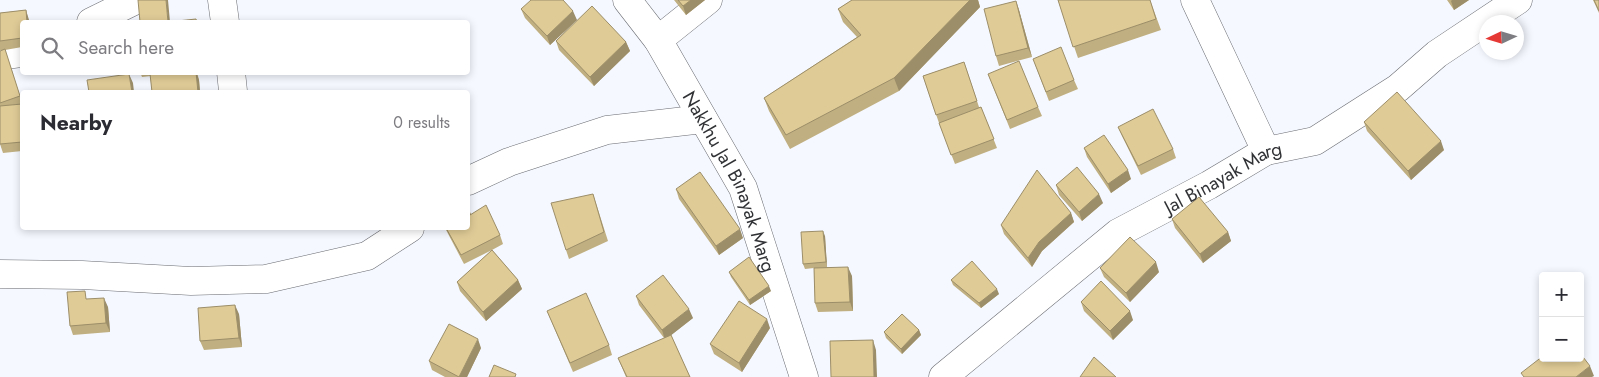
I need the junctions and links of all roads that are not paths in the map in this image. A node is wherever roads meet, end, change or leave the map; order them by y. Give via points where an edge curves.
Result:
1 (136, 0) edge
2 (222, 0) edge
3 (627, 0) edge
4 (708, 0) edge
5 (1195, 0) edge
6 (1518, 0) edge
7 (94, 20) edge
8 (224, 20) edge
9 (658, 40) junction
10 (20, 52) edge
11 (0, 56) edge
12 (703, 119) junction
13 (1266, 151) junction
14 (470, 180) edge
15 (407, 230) edge
16 (0, 274) edge
17 (799, 376) edge
18 (943, 377) edge

1 - 7 street
2 - 8 street
3 - 9 street, Nakkhu Jal Binayak Marg
4 - 9 street
5 - 13 street
6 - 13 street, Jal Binayak Marg via 1437,54 1398,88 1315,140
9 - 12 street, Nakkhu Jal Binayak Marg
10 - 11 street
12 - 14 street via 607,130 509,162
12 - 17 street, Nakkhu Jal Binayak Marg via 743,188
13 - 18 street, Jal Binayak Marg via 1118,233
15 - 16 street via 367,256 266,279 191,281

